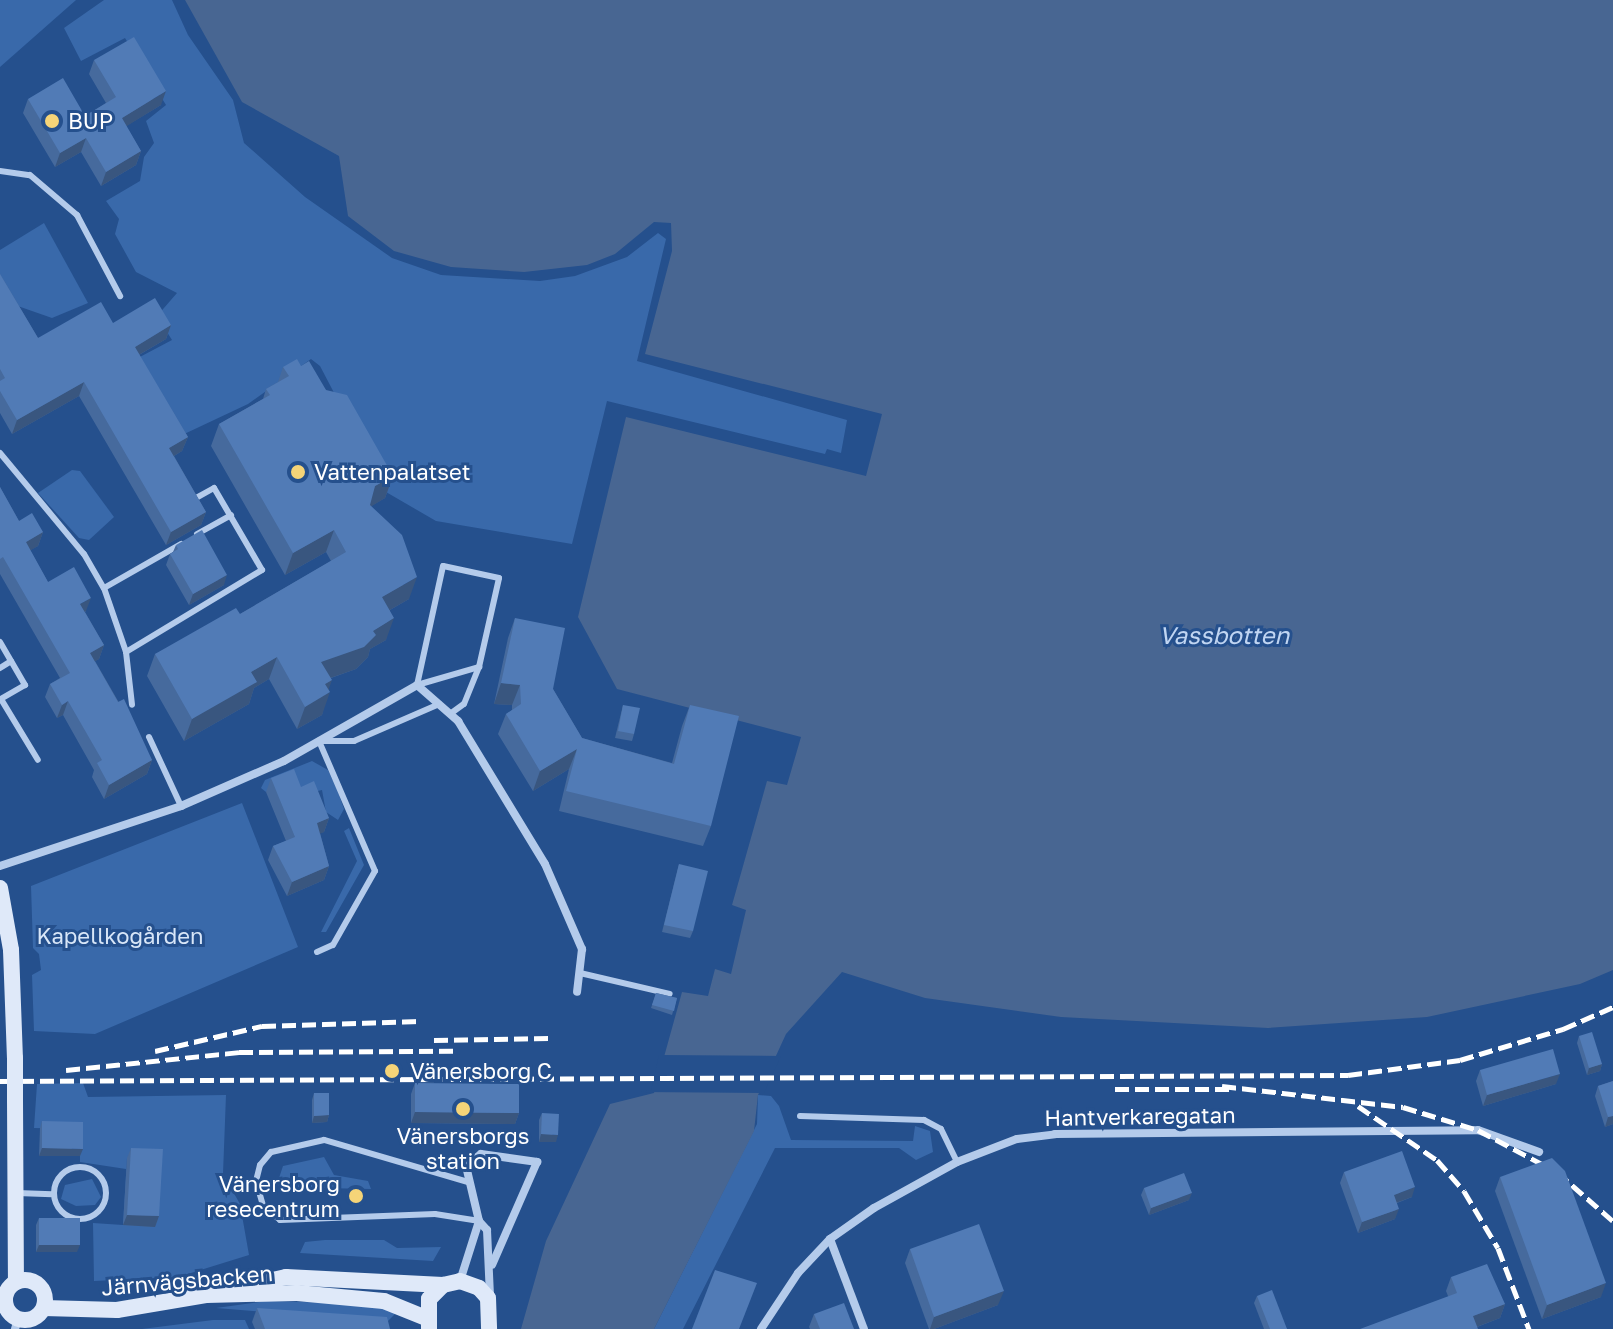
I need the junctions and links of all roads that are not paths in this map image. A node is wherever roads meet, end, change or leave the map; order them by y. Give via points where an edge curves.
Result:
1 (0, 171) edge
2 (120, 296) dead end
3 (0, 453) edge
4 (192, 500) edge
5 (231, 515) junction
6 (104, 588) junction
7 (0, 642) edge
8 (126, 652) junction
9 (11, 661) junction
10 (479, 667) junction
11 (0, 668) edge
12 (417, 685) junction
13 (439, 704) junction
14 (132, 705) dead end
15 (450, 714) junction
16 (149, 737) dead end
17 (319, 741) junction
18 (38, 760) dead end
19 (181, 806) junction
20 (0, 866) edge
21 (0, 888) edge
22 (317, 952) dead end
23 (580, 973) junction
24 (577, 992) dead end
25 (670, 994) edge
26 (10, 1108) edge
27 (800, 1116) dead end
28 (1539, 1152) dead end
29 (957, 1162) junction
30 (468, 1182) junction
31 (13, 1193) junction
32 (52, 1194) junction
33 (479, 1221) junction
34 (830, 1239) junction
35 (492, 1265) junction
36 (16, 1282) junction
37 (452, 1283) junction
38 (206, 1295) junction
39 (44, 1308) junction
40 (491, 1308) junction
41 (16, 1324) edge
42 (428, 1326) edge
43 (489, 1329) edge
44 (506, 1329) edge
45 (761, 1329) edge
46 (864, 1329) edge

1 - 2 lane via 30,175 77,215
3 - 6 lane via 84,554
4 - 5 lane via 214,488
5 - 6 lane
5 - 8 lane via 262,570
6 - 8 lane
7 - 9 lane
8 - 14 lane
9 - 11 lane
9 - 18 lane via 25,685 1,699
10 - 12 lane
10 - 12 lane via 499,578 443,566
10 - 15 lane via 464,704
12 - 13 street
12 - 17 street
13 - 15 street
13 - 17 lane via 354,741
15 - 23 street via 545,864 582,949
16 - 19 lane
17 - 19 street
17 - 22 lane via 375,871 333,945
19 - 20 street
21 - 26 main road, bridge via 11,950 15,1058
23 - 24 street
23 - 25 lane
26 - 31 main road
27 - 29 lane via 924,1120 941,1129
28 - 29 street, Hantverkaregatan via 1478,1130 1055,1134 1017,1139
29 - 34 street, Hantverkaregatan
30 - 33 street
30 - 33 lane via 324,1140 271,1152 256,1181 263,1206 280,1220 435,1214
30 - 35 street via 466,1166 481,1154 537,1162
31 - 32 lane
31 - 36 main road
32 - 32 lane via 64,1213 87,1216 101,1211 107,1189 103,1176 83,1169 63,1174
33 - 35 street via 487,1230
33 - 37 street
34 - 45 street, Hantverkaregatan via 798,1273
34 - 46 street
35 - 40 street
36 - 39 main road via 39,1285
36 - 41 main road via 5,1301
37 - 38 main road via 286,1277
37 - 40 main road via 479,1288
37 - 42 main road via 429,1299
38 - 39 main road, Järnvägsbacken via 129,1309
38 - 42 main road, Järnvägsbacken via 297,1293 384,1301
39 - 41 main road
40 - 43 main road
40 - 44 main road

